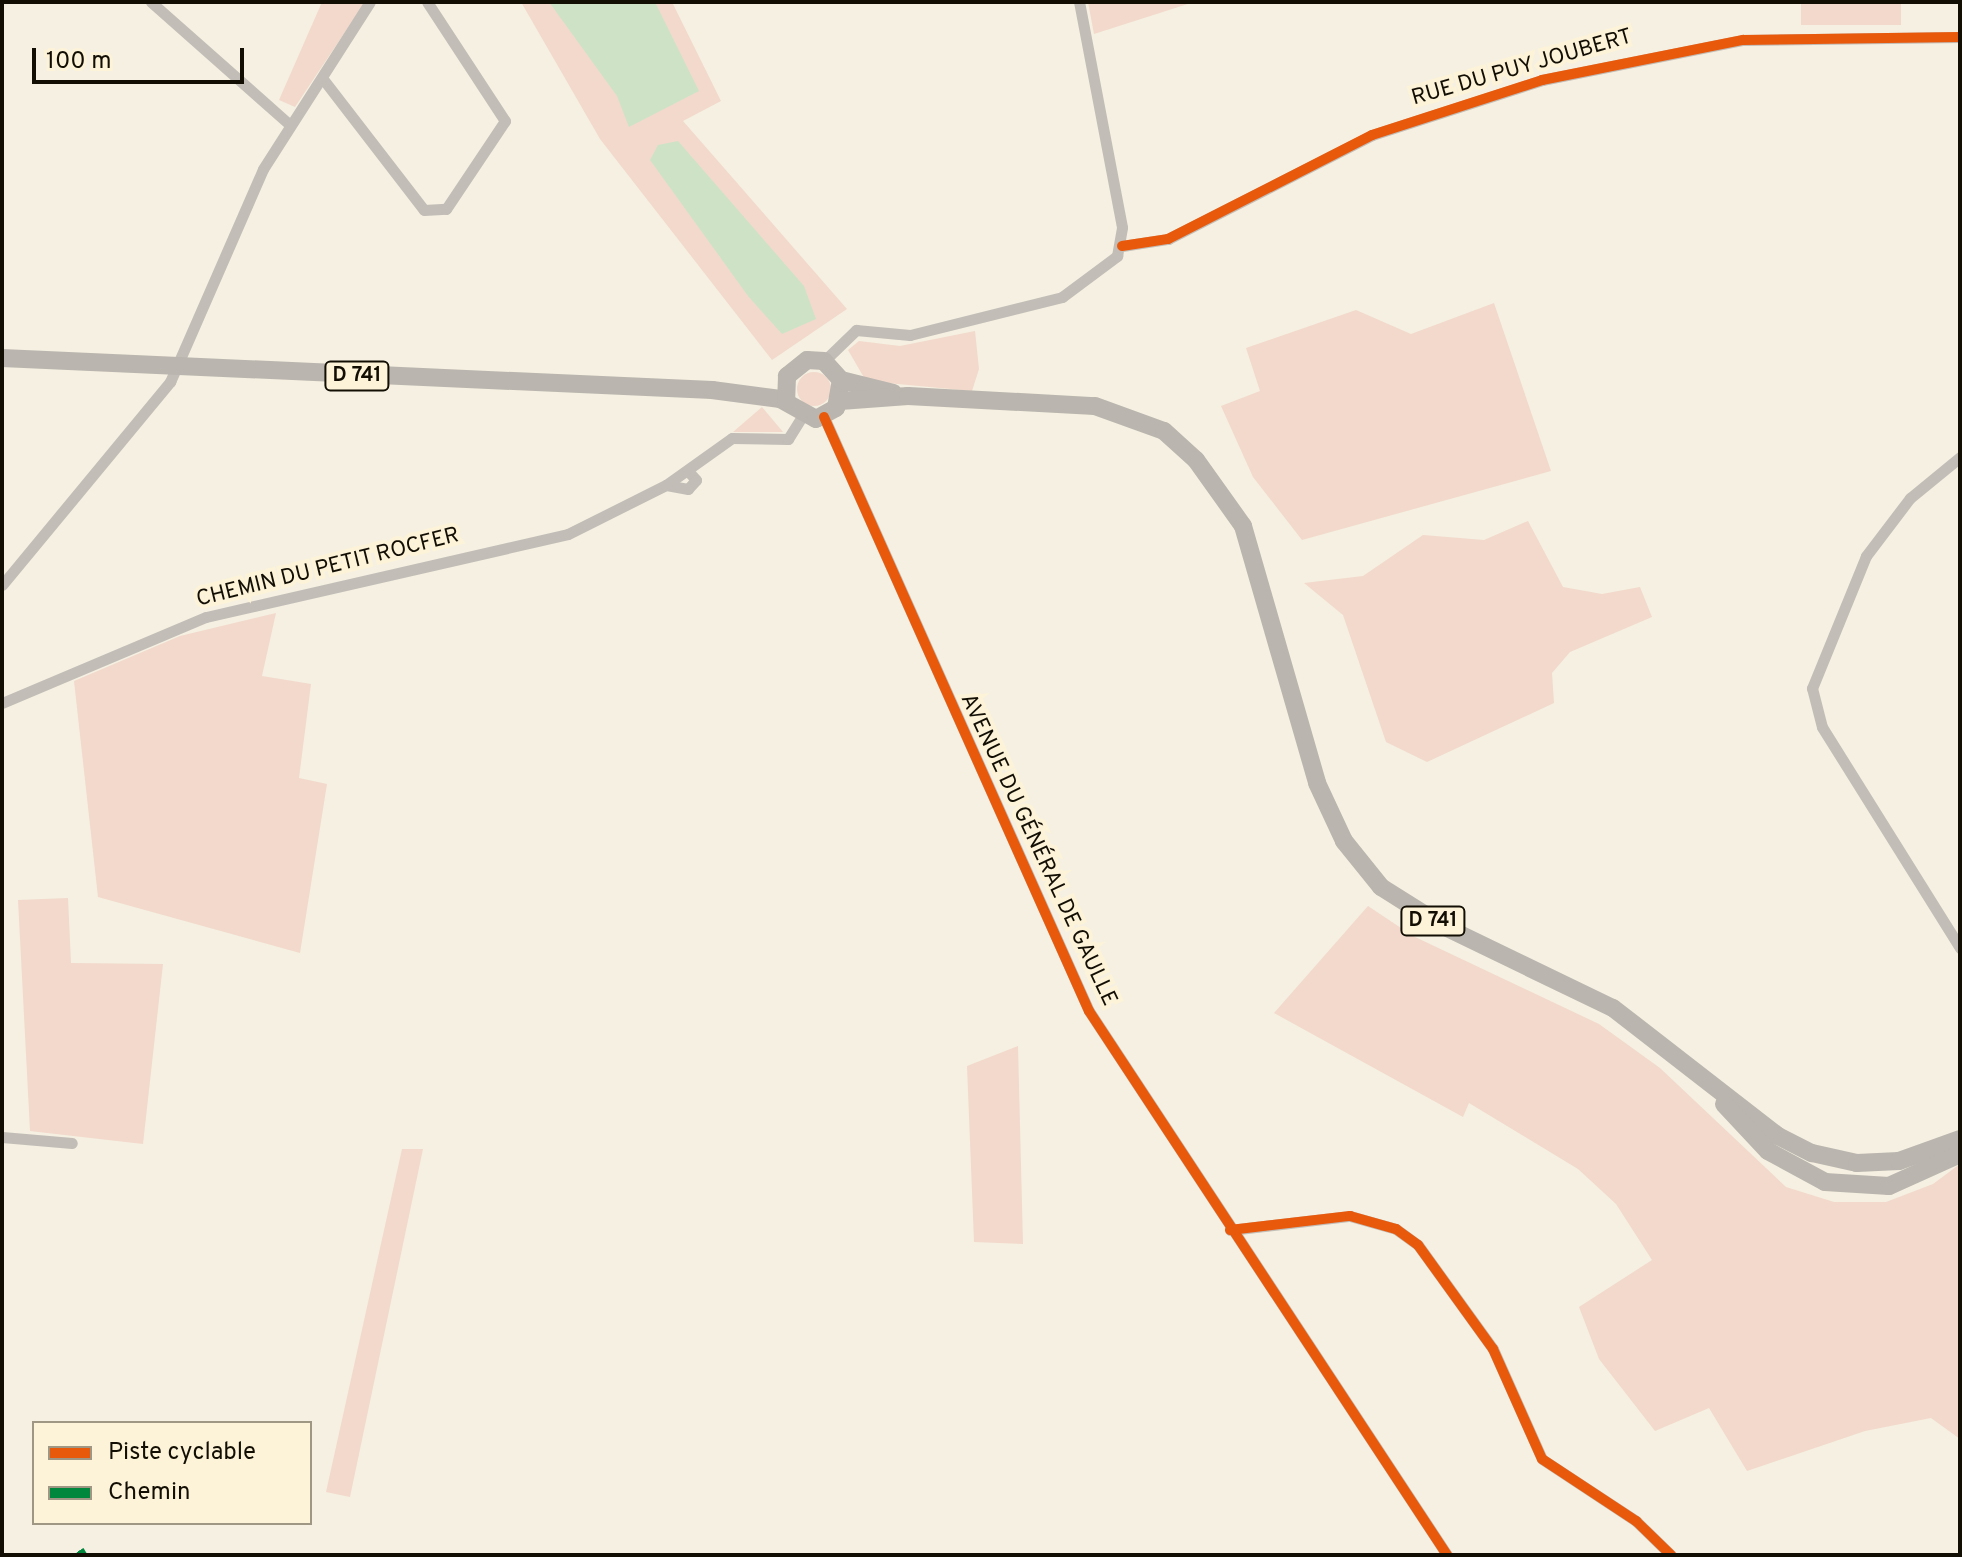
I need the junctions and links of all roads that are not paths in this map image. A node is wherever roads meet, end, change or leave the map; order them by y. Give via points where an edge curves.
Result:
1 (151, 2) edge
2 (370, 2) edge
3 (427, 2) edge
4 (1079, 2) edge
5 (1960, 37) edge
6 (323, 79) junction
7 (290, 125) junction
8 (1122, 246) junction
9 (2, 358) edge
10 (824, 361) junction
11 (175, 370) junction
12 (787, 376) junction
13 (841, 380) junction
14 (712, 390) junction
15 (908, 396) junction
16 (786, 401) junction
17 (840, 401) junction
18 (802, 417) junction
19 (824, 417) junction
20 (1960, 457) edge
21 (2, 585) edge
22 (2, 703) edge
23 (1960, 948) edge
24 (1696, 1071) junction
25 (2, 1137) edge
26 (1960, 1139) edge
27 (72, 1143) dead end
28 (1960, 1154) edge
29 (1230, 1230) junction
30 (1447, 1555) edge
31 (1671, 1555) edge

1 - 7 street
2 - 6 street
3 - 6 street via 505,121 446,209 424,210
4 - 8 street
5 - 8 street, RUE DU PUY JOUBERT via 1743,40 1542,80 1372,135 1168,239
6 - 7 street
7 - 11 street via 263,169
8 - 10 street via 1109,267 1062,297 910,335 856,330
9 - 11 main road, D 741
10 - 12 main road via 807,360
10 - 13 main road
11 - 14 main road, D 741
11 - 21 street via 118,451
12 - 14 main road, D 741
12 - 16 main road
13 - 15 main road, D 741
13 - 17 main road
14 - 16 main road, D 741
15 - 17 main road, D 741
15 - 24 main road, D 741 via 1095,406 1144,420 1179,443 1222,492 1253,550 1317,783 1360,865 1400,902 1613,1008
16 - 18 main road
17 - 19 main road
18 - 19 main road
18 - 22 street, CHEMIN DU PETIT ROCFER via 788,439 732,438 666,485 568,534 206,617
19 - 29 street, AVENUE DU GÉNÉRAL DE GAULLE via 1066,966
20 - 23 street via 1910,498 1866,556 1812,688 1822,727
24 - 26 main road, D 741 via 1778,1136 1833,1160 1899,1161
24 - 28 main road, D 741 via 1768,1151 1825,1182 1889,1186
25 - 27 street
29 - 30 street, AVENUE DU GÉNÉRAL DE GAULLE
29 - 31 street via 1350,1216 1396,1229 1418,1245 1493,1349 1542,1459 1636,1521

